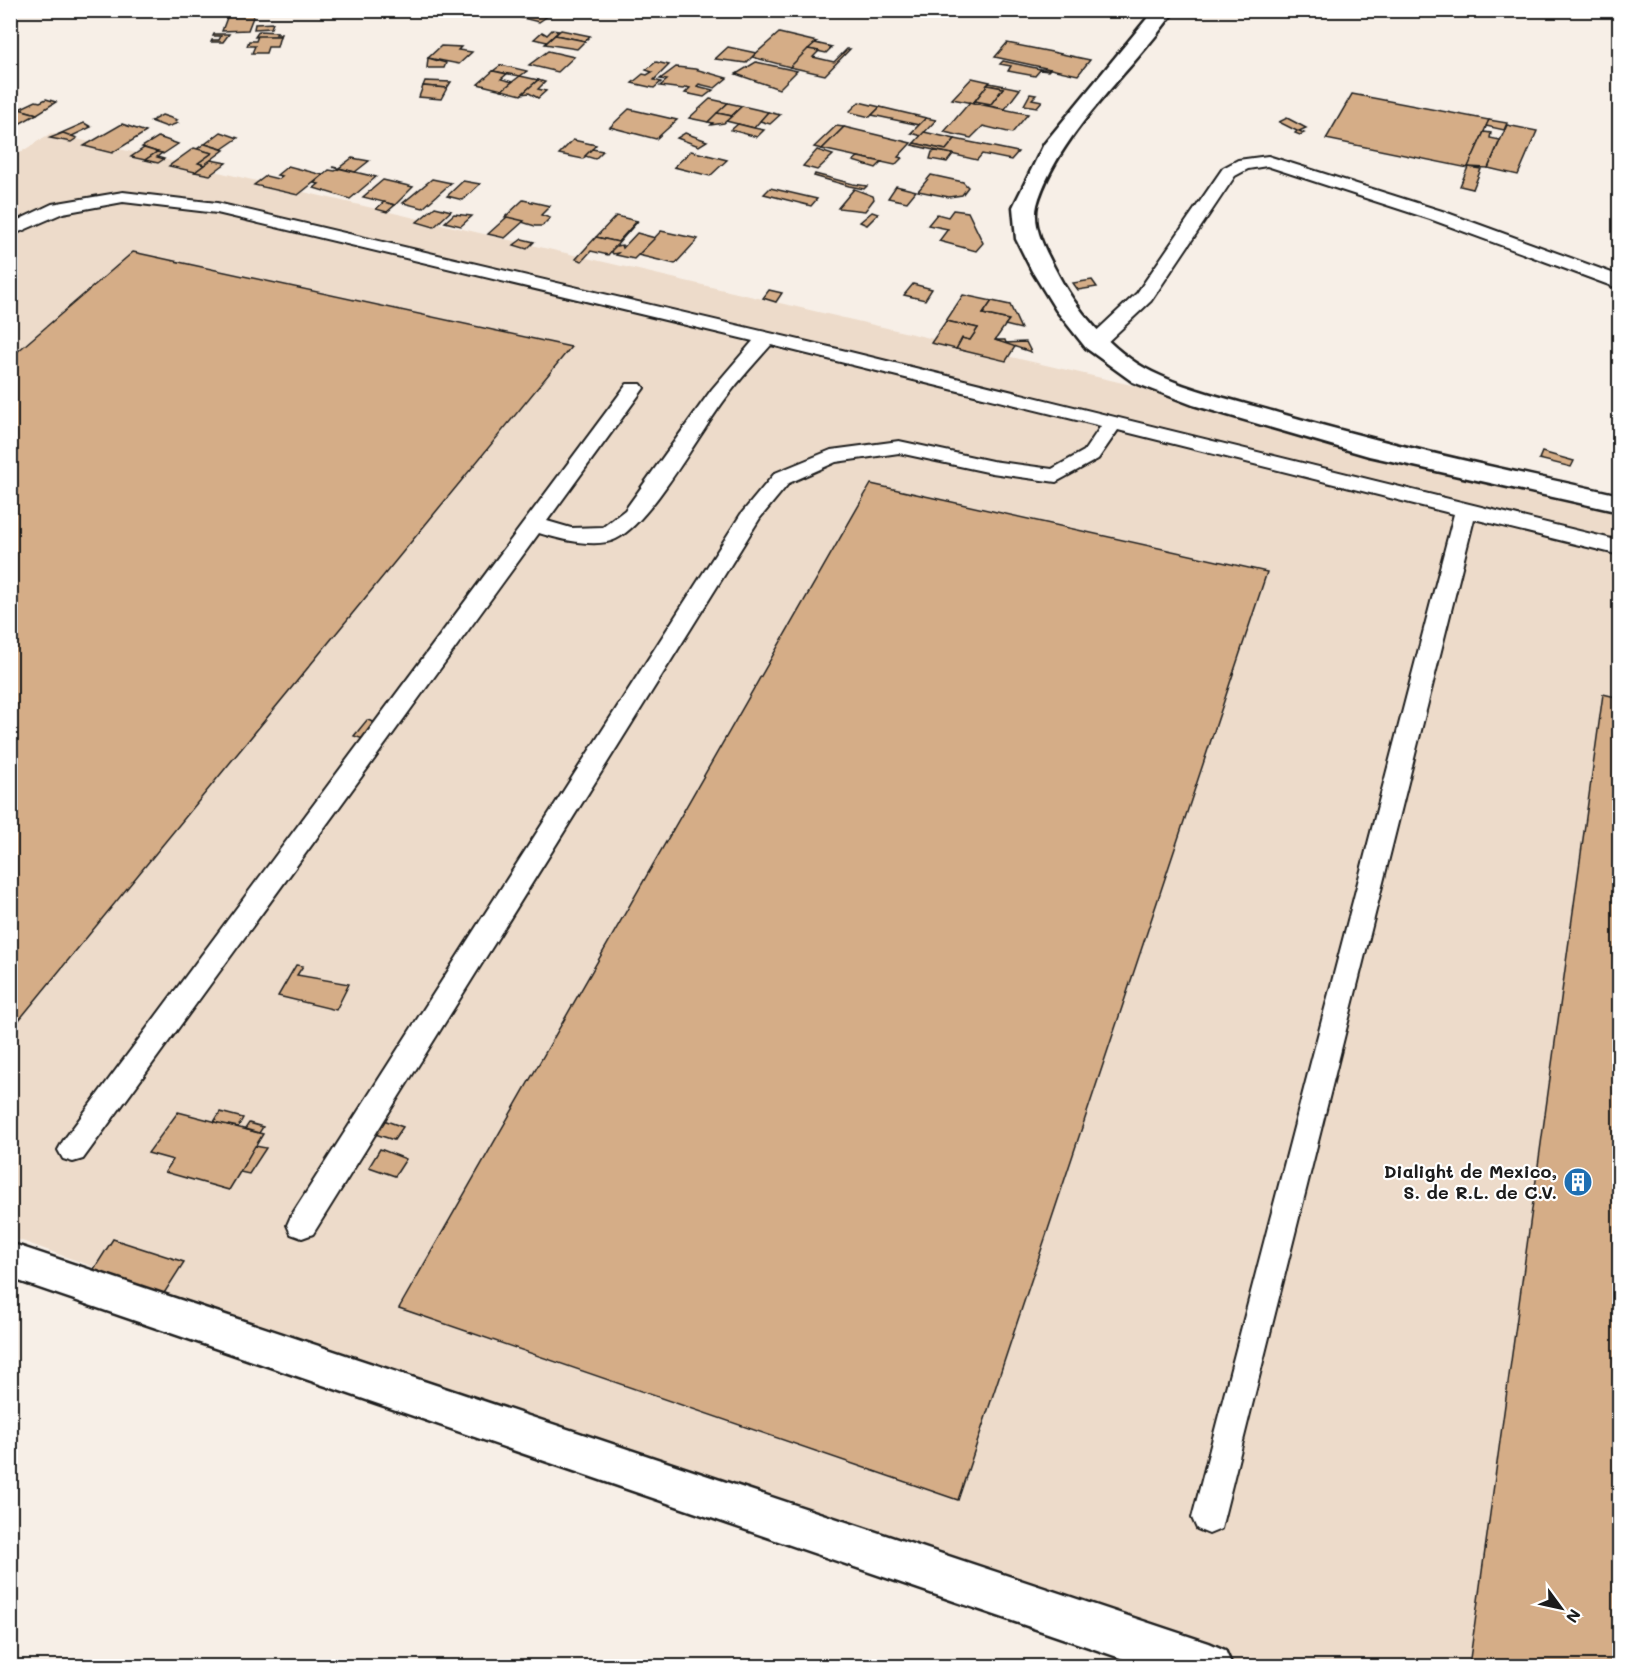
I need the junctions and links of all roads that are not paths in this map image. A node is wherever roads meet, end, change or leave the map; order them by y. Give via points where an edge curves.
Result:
1 (1166, 10) edge
2 (10, 231) edge
3 (1620, 283) edge
4 (766, 338) junction
5 (1095, 343) junction
6 (634, 388) dead end
7 (1114, 422) junction
8 (1620, 504) edge
9 (1465, 511) junction
10 (534, 524) junction
11 (1620, 548) edge
12 (74, 1150) dead end
13 (302, 1225) dead end
14 (10, 1260) edge
15 (1209, 1518) dead end
16 (1209, 1666) edge

1 - 5 street via 1052,149 1025,207 1028,239 1044,271
2 - 4 lane via 58,208 123,197 217,208
3 - 5 lane via 1436,215 1268,162 1245,164 1229,172 1144,297
4 - 7 lane
4 - 10 lane via 718,393 633,515 609,534 570,535
5 - 8 street via 1142,377 1202,399 1379,450
6 - 10 lane
7 - 9 lane
7 - 13 lane via 1091,455 1056,476 899,447 831,456 782,478 752,514
9 - 11 lane
9 - 15 lane
10 - 12 lane
14 - 16 street

